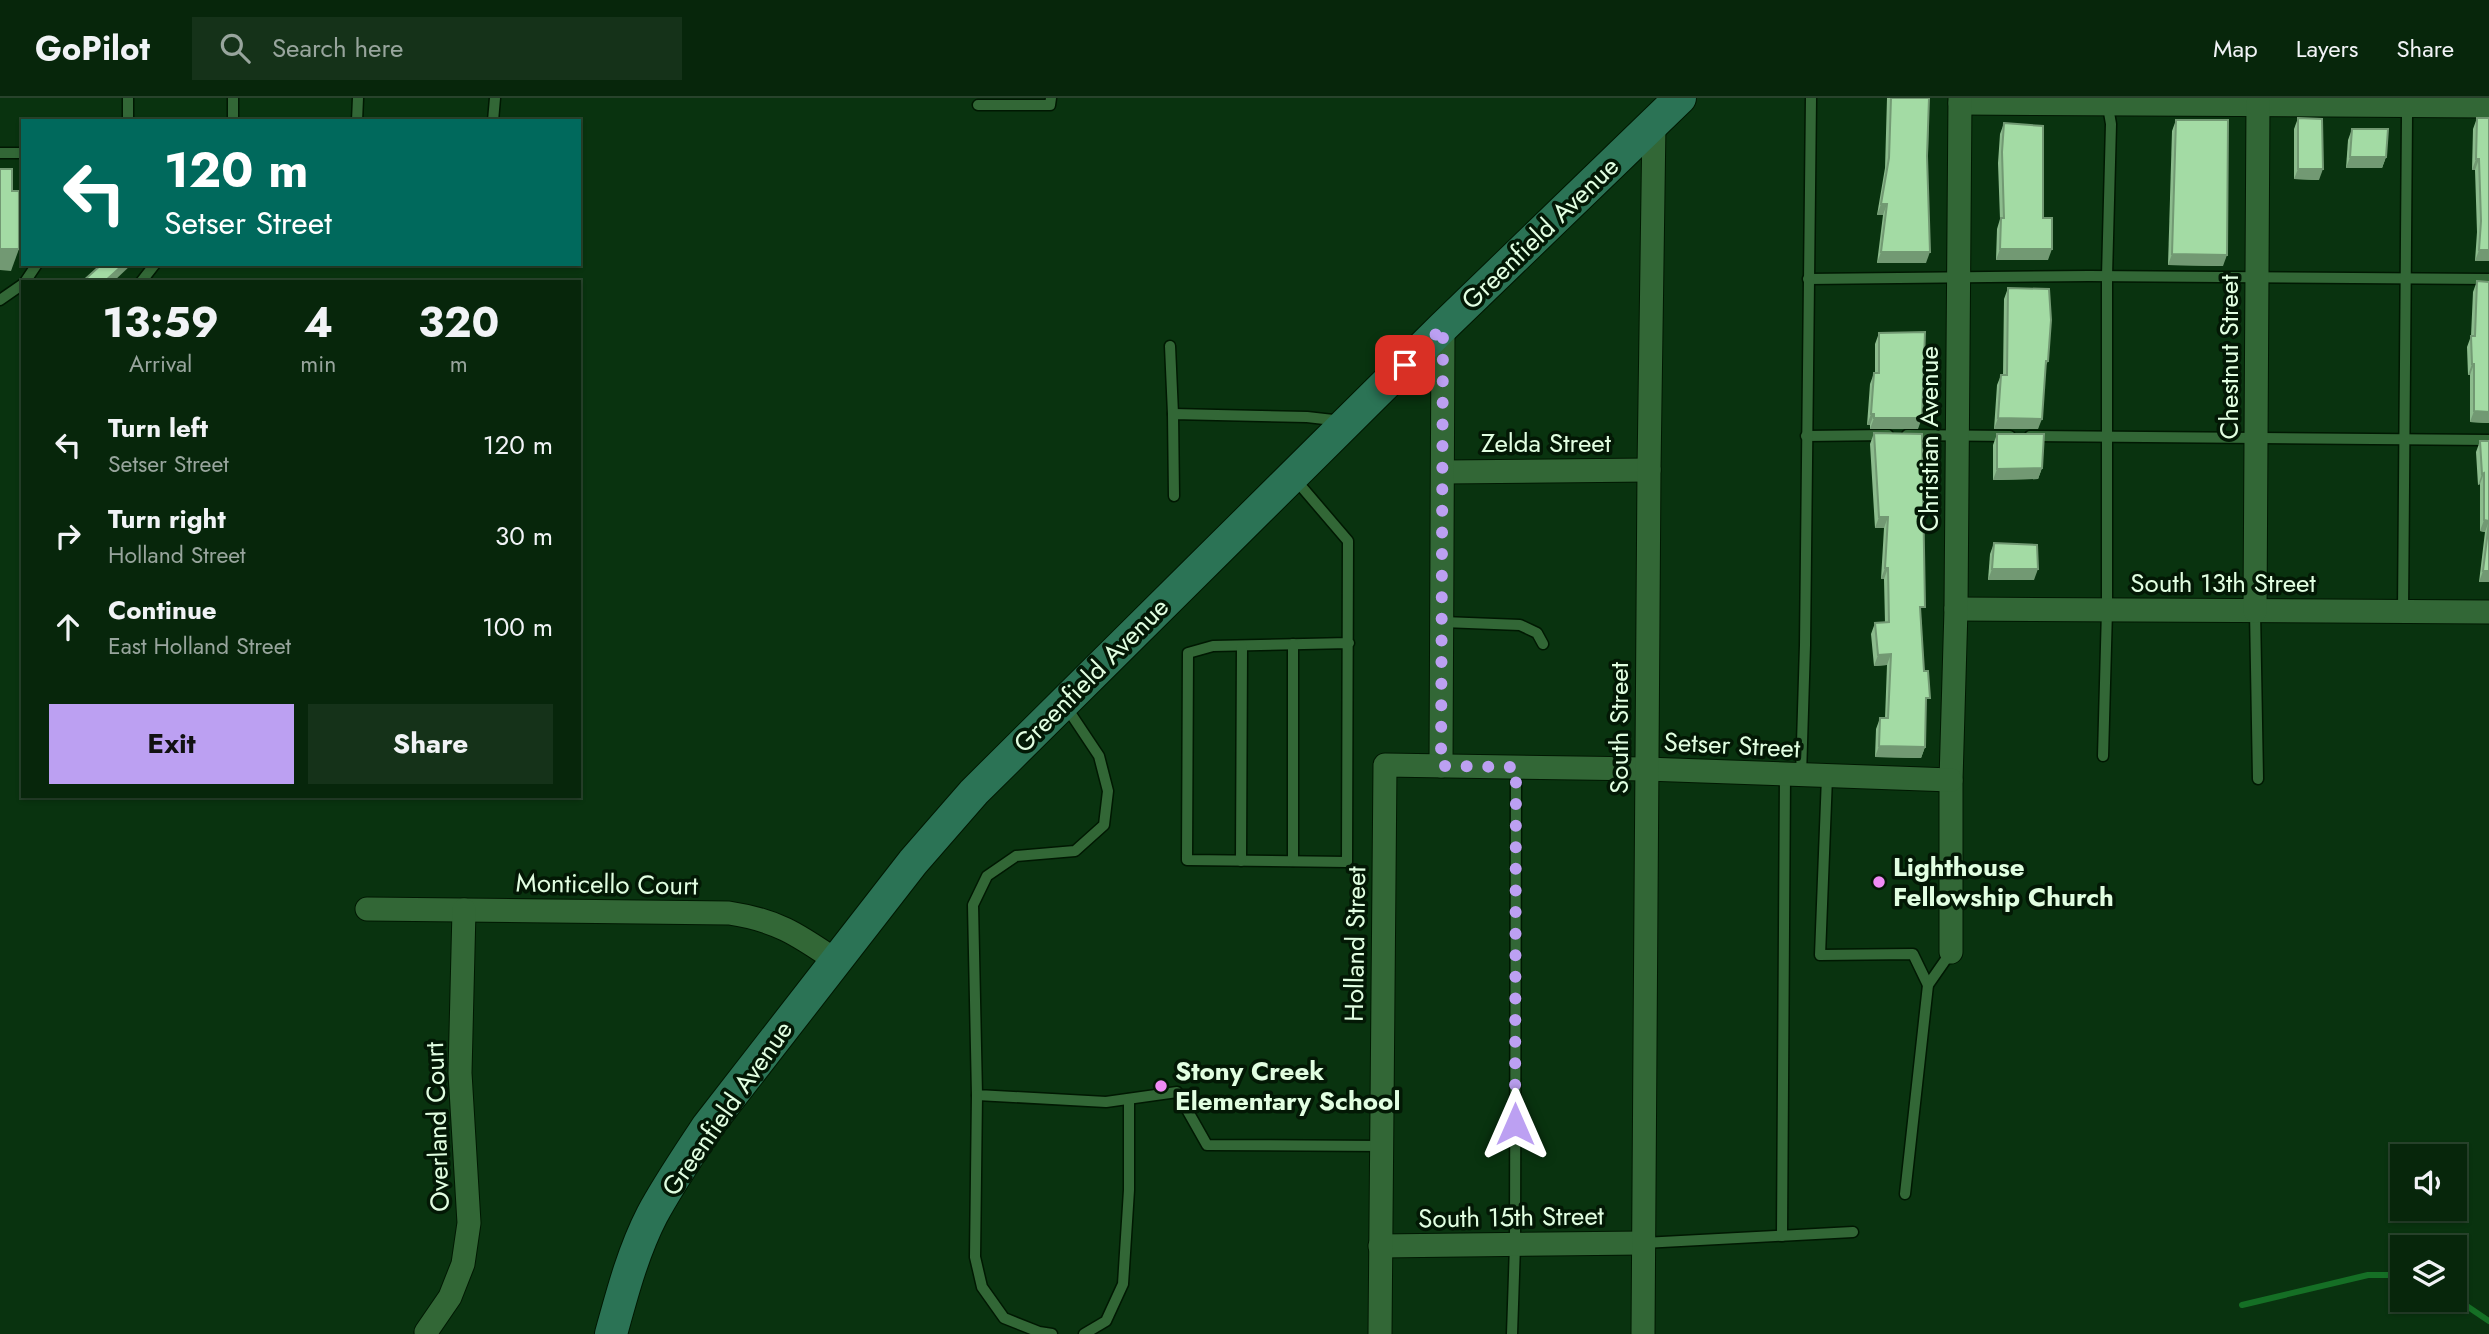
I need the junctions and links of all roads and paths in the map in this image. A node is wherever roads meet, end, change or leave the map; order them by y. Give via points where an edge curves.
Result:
1 (128, 98) edge
2 (233, 98) edge
3 (358, 98) edge
4 (495, 98) edge
5 (1051, 98) edge
6 (1680, 98) edge
7 (1811, 98) edge
8 (1960, 100) edge
9 (2107, 100) edge
10 (2269, 101) edge
11 (2410, 101) edge
12 (978, 105) dead end
13 (2489, 106) edge
14 (128, 119) edge
15 (233, 119) edge
16 (357, 119) edge
17 (493, 119) edge
18 (1654, 123) junction
19 (0, 153) edge
20 (21, 153) edge
21 (153, 266) edge
22 (2107, 276) junction
23 (1959, 277) junction
24 (2257, 277) junction
25 (1808, 279) junction
26 (2404, 279) junction
27 (2489, 279) edge
28 (143, 280) edge
29 (21, 285) edge
30 (0, 300) edge
31 (1443, 327) junction
32 (1170, 346) dead end
33 (1173, 414) junction
34 (1348, 422) junction
35 (1958, 435) junction
36 (1806, 436) junction
37 (2108, 437) junction
38 (2256, 439) junction
39 (2404, 440) junction
40 (2489, 440) edge
41 (1649, 470) junction
42 (1444, 472) junction
43 (1293, 477) junction
44 (1174, 496) dead end
45 (1956, 609) junction
46 (2107, 610) junction
47 (2255, 611) junction
48 (2403, 612) junction
49 (2489, 612) edge
50 (1443, 622) junction
51 (1349, 643) junction
52 (1543, 643) dead end
53 (1293, 644) junction
54 (1242, 646) junction
55 (1064, 702) junction
56 (2103, 756) dead end
57 (1385, 765) joint
58 (1441, 766) junction
59 (1516, 767) junction
60 (1646, 769) junction
61 (1793, 776) junction
62 (1827, 777) junction
63 (2258, 779) dead end
64 (1951, 780) junction
65 (1241, 861) junction
66 (1293, 861) junction
67 (367, 909) dead end
68 (464, 910) junction
69 (1951, 952) joint
70 (835, 960) junction
71 (1928, 985) junction
72 (977, 1096) junction
73 (1129, 1099) junction
74 (1381, 1146) junction
75 (1905, 1194) dead end
76 (1853, 1232) dead end
77 (1782, 1236) junction
78 (1643, 1243) junction
79 (1515, 1245) junction
80 (1380, 1246) junction
81 (426, 1332) dead end
82 (611, 1334) edge
83 (1052, 1334) edge
84 (1084, 1334) edge
85 (1380, 1334) edge
86 (1512, 1334) edge
87 (1643, 1334) edge

1 - 14 lane
2 - 15 lane
3 - 16 lane
4 - 17 lane
5 - 12 lane via 1050,105
6 - 18 main road, Greenfield Avenue
7 - 25 lane
8 - 9 street
8 - 23 street, Christian Avenue
9 - 10 street
9 - 22 lane via 2111,124
10 - 11 street
10 - 24 street, Chestnut Street
11 - 13 street
11 - 26 lane
18 - 31 main road, Greenfield Avenue
18 - 41 street, South Street
19 - 20 lane
21 - 28 lane
22 - 23 lane
22 - 24 lane
22 - 37 lane
23 - 25 lane
23 - 35 street, Christian Avenue
24 - 26 lane
24 - 38 street, Chestnut Street
25 - 36 lane
26 - 27 lane
26 - 39 lane
29 - 30 lane
31 - 34 main road, Greenfield Avenue
31 - 42 street
32 - 33 lane
33 - 34 lane
33 - 44 lane
34 - 43 main road, Greenfield Avenue
35 - 36 lane
35 - 37 lane
35 - 45 street, Christian Avenue
36 - 61 lane via 1805,645
37 - 38 lane
37 - 46 lane
38 - 39 lane
38 - 47 street, Chestnut Street
39 - 40 lane
39 - 48 lane
41 - 42 street, Zelda Street
41 - 60 street, South Street
42 - 50 street
43 - 51 lane via 1348,541
43 - 55 main road, Greenfield Avenue
45 - 46 street, South 13th Street
45 - 64 street, Christian Avenue
46 - 47 street, South 13th Street
46 - 56 lane
47 - 48 street, South 13th Street
47 - 63 lane
48 - 49 street, South 13th Street
50 - 52 lane via 1520,625 1537,633
50 - 58 street
51 - 53 lane
51 - 66 lane via 1347,862
53 - 54 lane
53 - 66 lane
54 - 65 lane
54 - 65 lane via 1213,646 1188,653 1187,860
55 - 70 main road, Greenfield Avenue via 974,792
55 - 72 lane via 1099,756 1108,791 1104,825 1075,850 1016,856 987,876 973,905
57 - 58 street, Setser Street
57 - 74 street, Holland Street
58 - 59 street, Setser Street
59 - 60 street, Setser Street
59 - 79 lane
60 - 61 street, Setser Street
60 - 78 street, South Street
61 - 62 street, Setser Street
61 - 77 lane
62 - 64 street, Setser Street
62 - 71 lane via 1821,955 1913,954
64 - 69 street, Christian Avenue
65 - 66 lane
67 - 68 street, Monticello Court
68 - 70 street, Monticello Court via 729,913 776,924
68 - 81 street, Overland Court via 460,1073 469,1223 463,1264 450,1297
69 - 71 lane
70 - 82 main road, Greenfield Avenue via 678,1171 641,1241
71 - 75 lane
72 - 73 lane
72 - 83 lane via 975,1257 982,1287 1004,1318
73 - 74 lane via 1177,1092 1207,1145
73 - 84 lane via 1123,1283 1107,1321
74 - 80 street, Holland Street
76 - 77 lane
77 - 78 lane
78 - 79 street, South 15th Street
78 - 87 street, South Street
79 - 80 street, South 15th Street
79 - 86 lane
80 - 85 street, Holland Street

